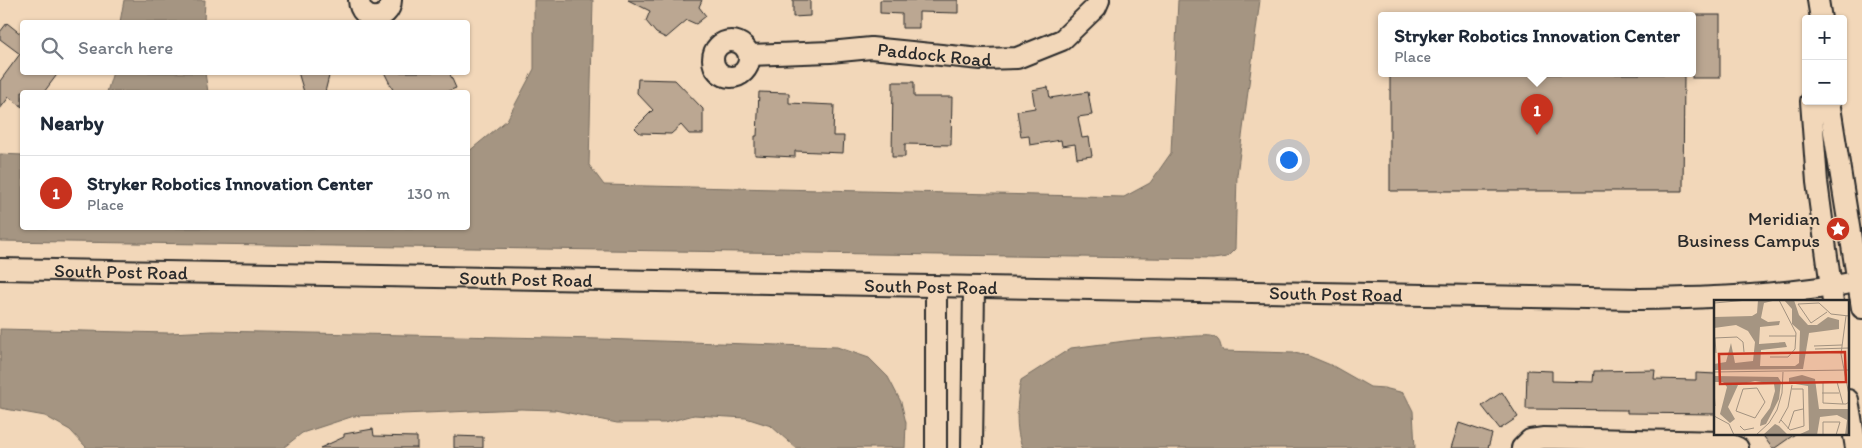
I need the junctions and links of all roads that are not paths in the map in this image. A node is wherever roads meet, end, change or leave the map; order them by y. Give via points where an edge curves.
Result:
1 (359, 0) edge
2 (391, 0) edge
3 (1099, 0) edge
4 (1809, 0) edge
5 (1818, 0) edge
6 (1807, 15) edge
7 (1820, 15) edge
8 (749, 55) dead end
9 (1811, 105) edge
10 (1830, 105) edge
11 (0, 269) edge
12 (1860, 281) edge
13 (936, 286) junction
14 (974, 287) junction
15 (1832, 294) edge
16 (1862, 308) edge
17 (1850, 412) edge
18 (936, 448) edge
19 (972, 448) edge
20 (1522, 448) edge
21 (1738, 448) edge
22 (1856, 448) edge

1 - 2 street via 363,12 374,18 386,13
3 - 8 street, Paddock Road via 1096,7 1062,40 1017,58 981,59 871,48
4 - 6 street
5 - 7 street
9 - 15 street via 1817,182
10 - 12 street
11 - 13 street, South Post Road
12 - 15 street, South Post Road
12 - 16 street
13 - 14 street, South Post Road
13 - 18 street
14 - 15 street, South Post Road via 1640,299
14 - 19 street
17 - 22 street
20 - 21 street via 1530,440 1544,438 1722,442

